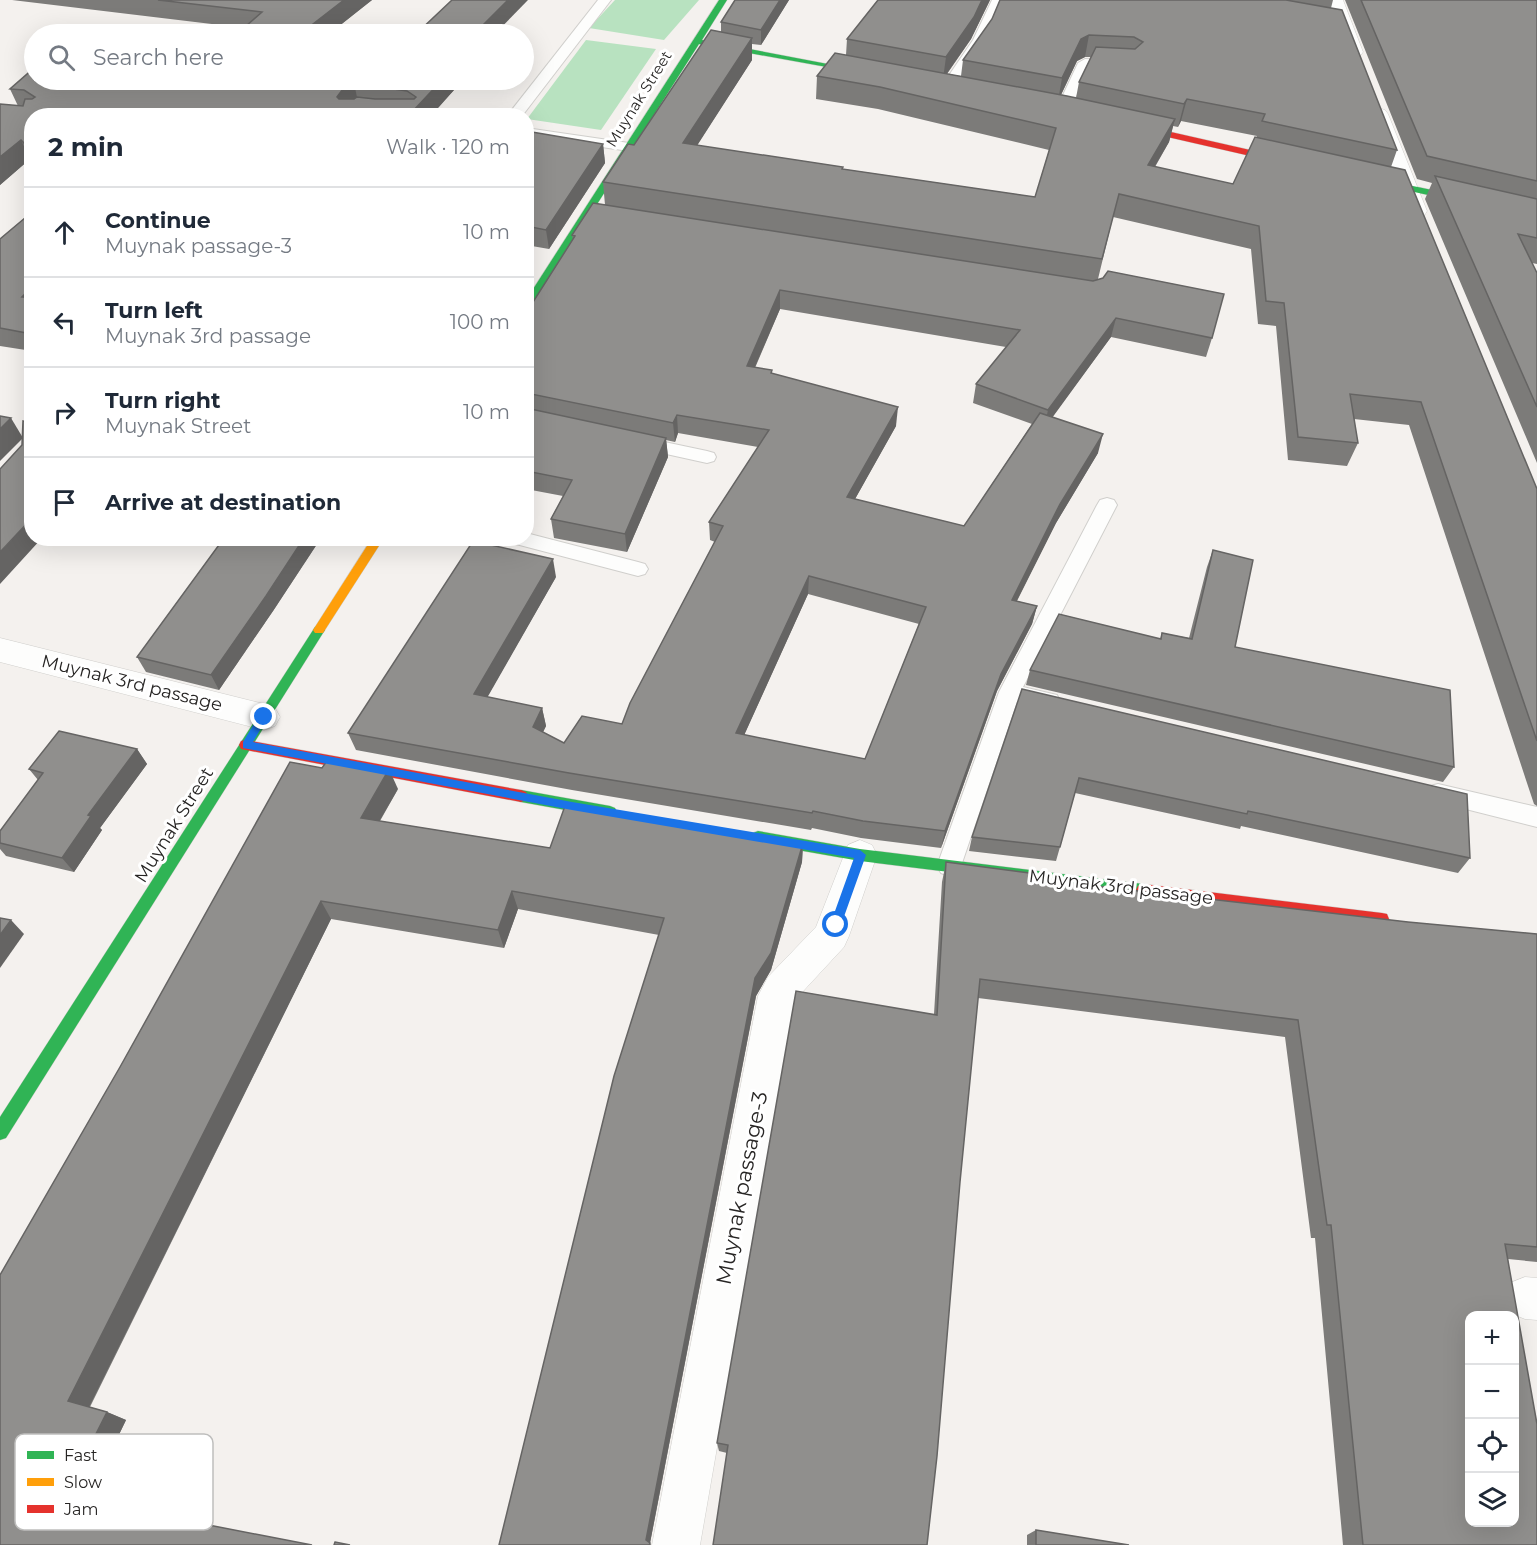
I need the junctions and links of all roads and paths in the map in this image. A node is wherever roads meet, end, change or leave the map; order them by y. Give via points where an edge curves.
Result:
1 (605, 0) edge
2 (723, 0) edge
3 (998, 0) edge
4 (1334, 0) edge
5 (696, 41) junction
6 (1129, 65) edge
7 (1360, 70) edge
8 (891, 76) edge
9 (948, 87) edge
10 (1369, 91) edge
11 (520, 108) edge
12 (1063, 110) edge
13 (1109, 120) edge
14 (534, 133) edge
15 (629, 147) junction
16 (1304, 165) edge
17 (1361, 178) edge
18 (1407, 188) junction
19 (588, 212) junction
20 (1537, 215) edge
21 (611, 216) edge
22 (1425, 232) edge
23 (534, 296) edge
24 (617, 438) edge
25 (707, 457) dead end
26 (1107, 505) dead end
27 (534, 542) edge
28 (373, 546) edge
29 (638, 569) dead end
30 (0, 650) edge
31 (1010, 692) junction
32 (1067, 705) edge
33 (264, 717) junction
34 (246, 745) junction
35 (1423, 789) edge
36 (630, 816) edge
37 (1537, 817) edge
38 (745, 835) edge
39 (860, 855) junction
40 (949, 866) junction
41 (1396, 921) edge
42 (0, 1132) edge
43 (675, 1545) edge

1 - 11 lane
2 - 5 street, Muynak Street
3 - 9 lane via 981,40
4 - 7 street via 1332,24
5 - 8 street
5 - 15 street, Muynak Street
6 - 12 lane via 1085,63
10 - 18 street
13 - 16 street
14 - 15 lane
15 - 19 street, Muynak Street
17 - 18 street
18 - 20 street
18 - 22 street
19 - 21 street
19 - 23 street, Muynak Street
24 - 25 lane
26 - 31 lane
27 - 29 lane
28 - 33 street, Muynak Street
30 - 33 street, Muynak 3rd passage
31 - 32 lane
31 - 40 lane
33 - 34 street, Muynak Street
34 - 36 street
34 - 42 street, Muynak Street
35 - 37 lane
38 - 39 street, Muynak 3rd passage
39 - 40 street, Muynak 3rd passage
39 - 43 street, Muynak passage-3 via 831,936 777,996
40 - 41 street, Muynak 3rd passage

